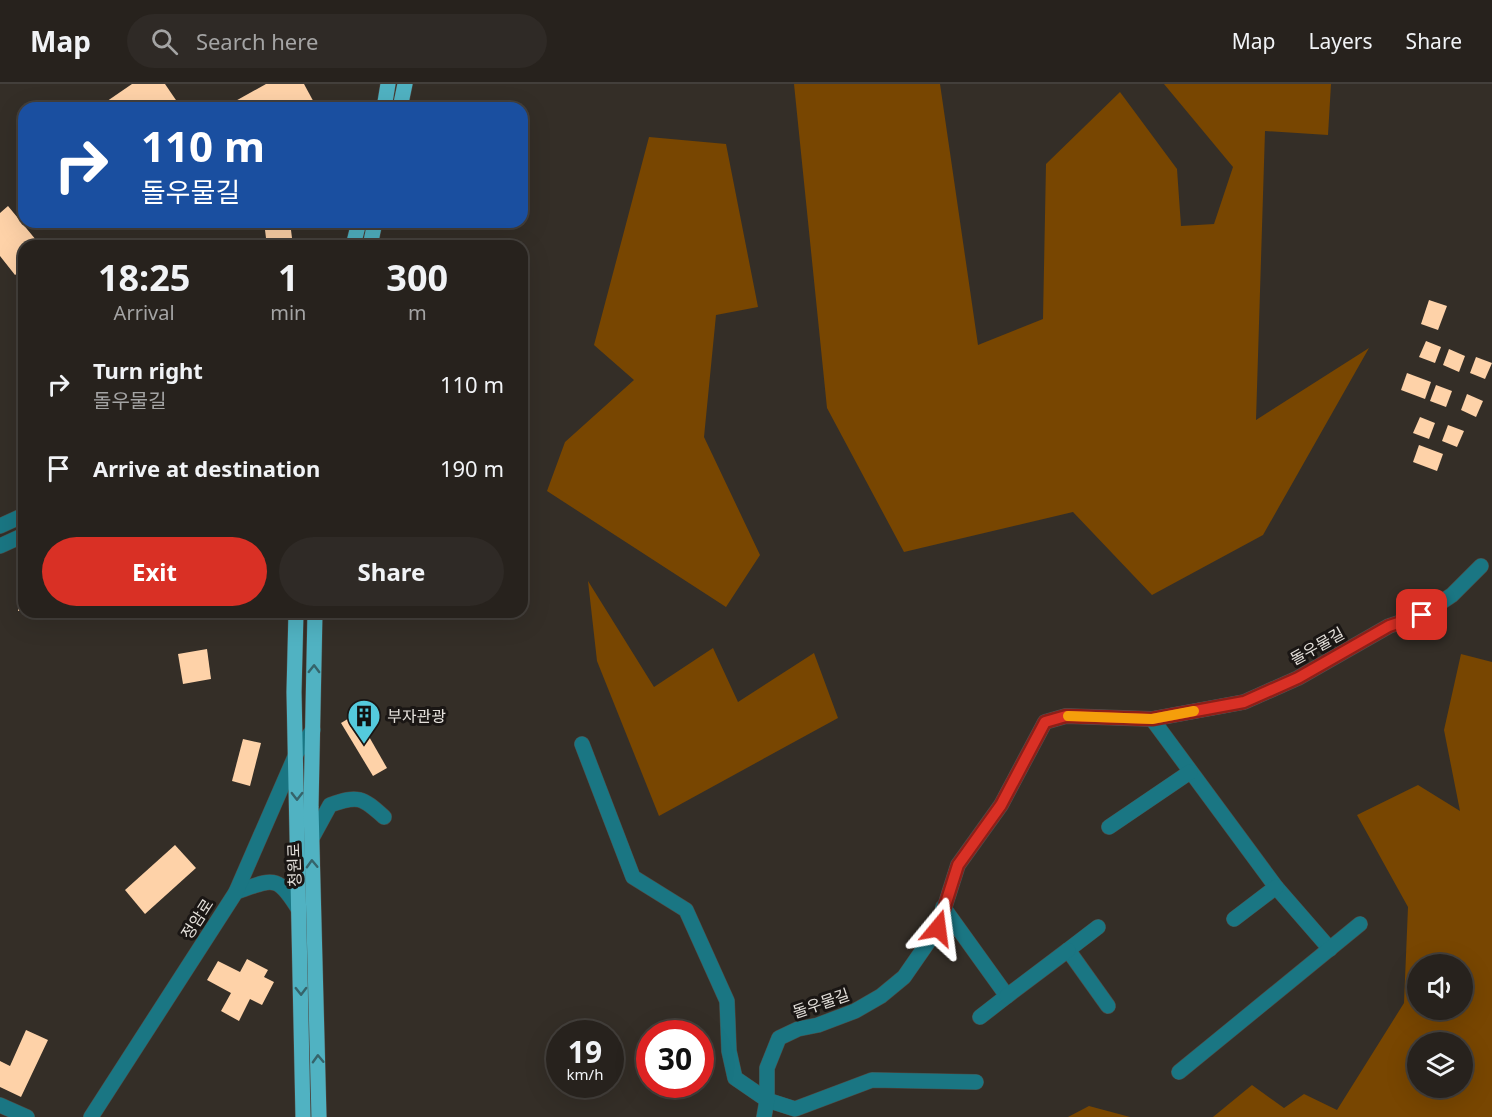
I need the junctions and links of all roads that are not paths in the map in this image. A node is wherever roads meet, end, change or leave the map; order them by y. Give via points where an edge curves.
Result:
1 (388, 84) edge
2 (405, 84) edge
3 (385, 102) edge
4 (401, 102) edge
5 (18, 518) edge
6 (0, 526) edge
7 (18, 538) edge
8 (0, 546) edge
9 (1481, 567) dead end
10 (296, 618) edge
11 (315, 618) edge
12 (1152, 719) junction
13 (313, 730) junction
14 (582, 744) dead end
15 (297, 752) junction
16 (1190, 772) junction
17 (384, 817) dead end
18 (1109, 827) dead end
19 (312, 838) junction
20 (1276, 887) junction
21 (236, 892) junction
22 (943, 907) junction
23 (299, 910) junction
24 (1234, 919) dead end
25 (1360, 924) dead end
26 (1098, 927) dead end
27 (1068, 950) junction
28 (1330, 950) junction
29 (1007, 996) junction
30 (1108, 1006) dead end
31 (980, 1017) dead end
32 (1179, 1072) dead end
33 (976, 1082) dead end
34 (767, 1100) junction
35 (0, 1105) edge
36 (27, 1117) edge
37 (91, 1117) edge
38 (303, 1117) edge
39 (319, 1117) edge
40 (764, 1117) edge

1 - 3 main road
2 - 4 main road
5 - 6 street
7 - 8 street
9 - 12 street, 돌우물길 via 1452,595 1422,615 1389,626 1298,678 1244,702
10 - 15 main road, 청원로
13 -> 11 main road, 청원로
12 - 16 street
12 - 22 street, 돌우물길 via 1066,716 1045,722 1001,805 958,865
13 - 15 street, 정암로
13 - 19 main road, 청원로
14 - 34 street via 633,877 686,910 727,1001 729,1051 735,1078
15 - 21 street, 정암로
15 -> 23 main road, 청원로
16 - 18 street
16 - 20 street
17 - 19 street via 367,801 349,798 330,806
39 -> 19 main road, 청원로
20 - 24 street
20 - 28 street
21 - 23 street via 273,882 285,888
21 - 37 street, 정암로
22 - 29 street
22 - 34 street, 돌우물길 via 938,928 904,977 881,996 855,1011 779,1038 766,1068
23 -> 38 main road, 청원로
25 - 28 street
26 - 27 street
27 - 29 street
27 - 30 street
28 - 32 street
29 - 31 street
33 - 34 street via 872,1080 795,1109
34 - 40 street, 돌우물길
35 - 36 street

